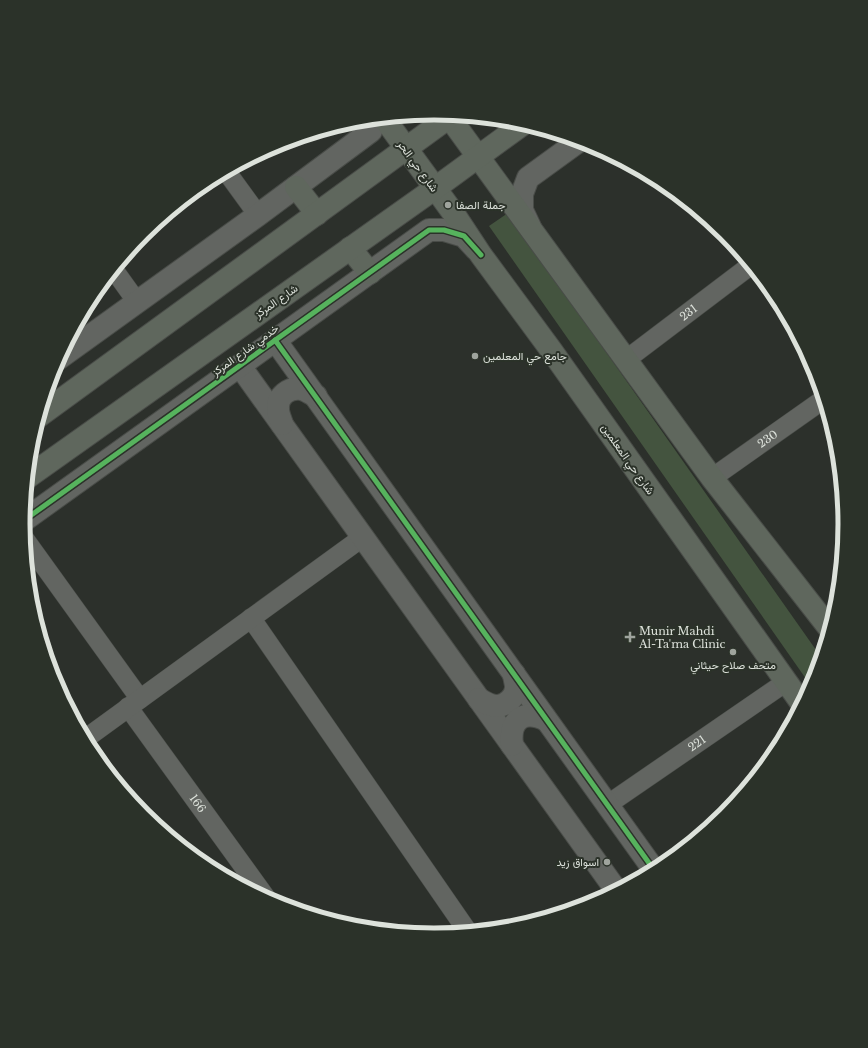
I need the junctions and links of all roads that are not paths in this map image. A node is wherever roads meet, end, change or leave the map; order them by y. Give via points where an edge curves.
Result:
1 (443, 120) edge
2 (454, 121) edge
3 (387, 123) edge
4 (373, 125) edge
5 (516, 129) edge
6 (573, 145) edge
7 (406, 149) junction
8 (478, 156) junction
9 (229, 176) edge
10 (296, 188) junction
11 (434, 189) junction
12 (317, 214) junction
13 (454, 214) joint
14 (258, 215) junction
15 (530, 228) junction
16 (350, 248) junction
17 (481, 255) junction
18 (747, 268) edge
19 (370, 273) junction
20 (117, 274) edge
21 (137, 302) junction
22 (275, 340) junction
23 (69, 351) edge
24 (627, 359) junction
25 (240, 366) junction
26 (316, 396) junction
27 (819, 402) edge
28 (46, 411) edge
29 (282, 424) junction
30 (33, 474) edge
31 (712, 478) junction
32 (30, 517) edge
33 (363, 537) junction
34 (31, 548) edge
35 (251, 618) junction
36 (825, 623) edge
37 (514, 674) junction
38 (786, 682) junction
39 (479, 699) junction
40 (798, 699) edge
41 (134, 703) junction
42 (546, 720) junction
43 (90, 735) edge
44 (512, 745) junction
45 (607, 805) junction
46 (650, 865) edge
47 (613, 886) edge
48 (260, 888) edge
49 (464, 927) edge

1 - 7 main road
2 - 8 main road
3 - 7 main road, شارع حي الحر
4 - 10 street via 371,131
5 - 8 main road, شارع المركز
6 - 15 street via 528,178 522,194 522,210
7 - 11 main road, شارع حي الحر
7 - 12 main road
8 - 11 main road, شارع المركز
8 - 15 main road
9 - 14 street
10 - 12 main road
10 - 14 street
11 - 13 main road, شارع حي الحر
11 - 16 main road, شارع المركز
12 - 28 main road
13 - 17 main road, شارع حي المعلمين
14 - 21 street
15 - 24 main road
16 - 19 main road
16 - 30 main road, شارع المركز
17 - 19 street, خدمي شارع المركز via 464,236 444,230 429,230
17 - 38 main road, شارع حي المعلمين
18 - 24 street, 231
19 - 22 street, خدمي شارع المركز
20 - 21 street
21 - 23 street
22 - 25 street, خدمي شارع المركز
22 - 26 street
24 - 31 main road
25 - 29 street
25 - 32 street, خدمي شارع المركز
26 - 29 street via 303,389 293,388 285,392 279,400 278,409
26 - 37 street
27 - 31 street, 230
29 - 33 street
31 - 36 main road
33 - 35 street
33 - 39 street
34 - 41 street, 166
35 - 41 street
35 - 49 street
37 - 39 street via 516,688 512,698 505,704 496,706
37 - 42 street
38 - 40 main road, شارع حي المعلمين
38 - 45 street, 221
39 - 44 street
41 - 43 street
41 - 48 street, 166
42 - 44 street via 527,715 518,719 513,726
42 - 45 street
44 - 47 street
45 - 46 street

